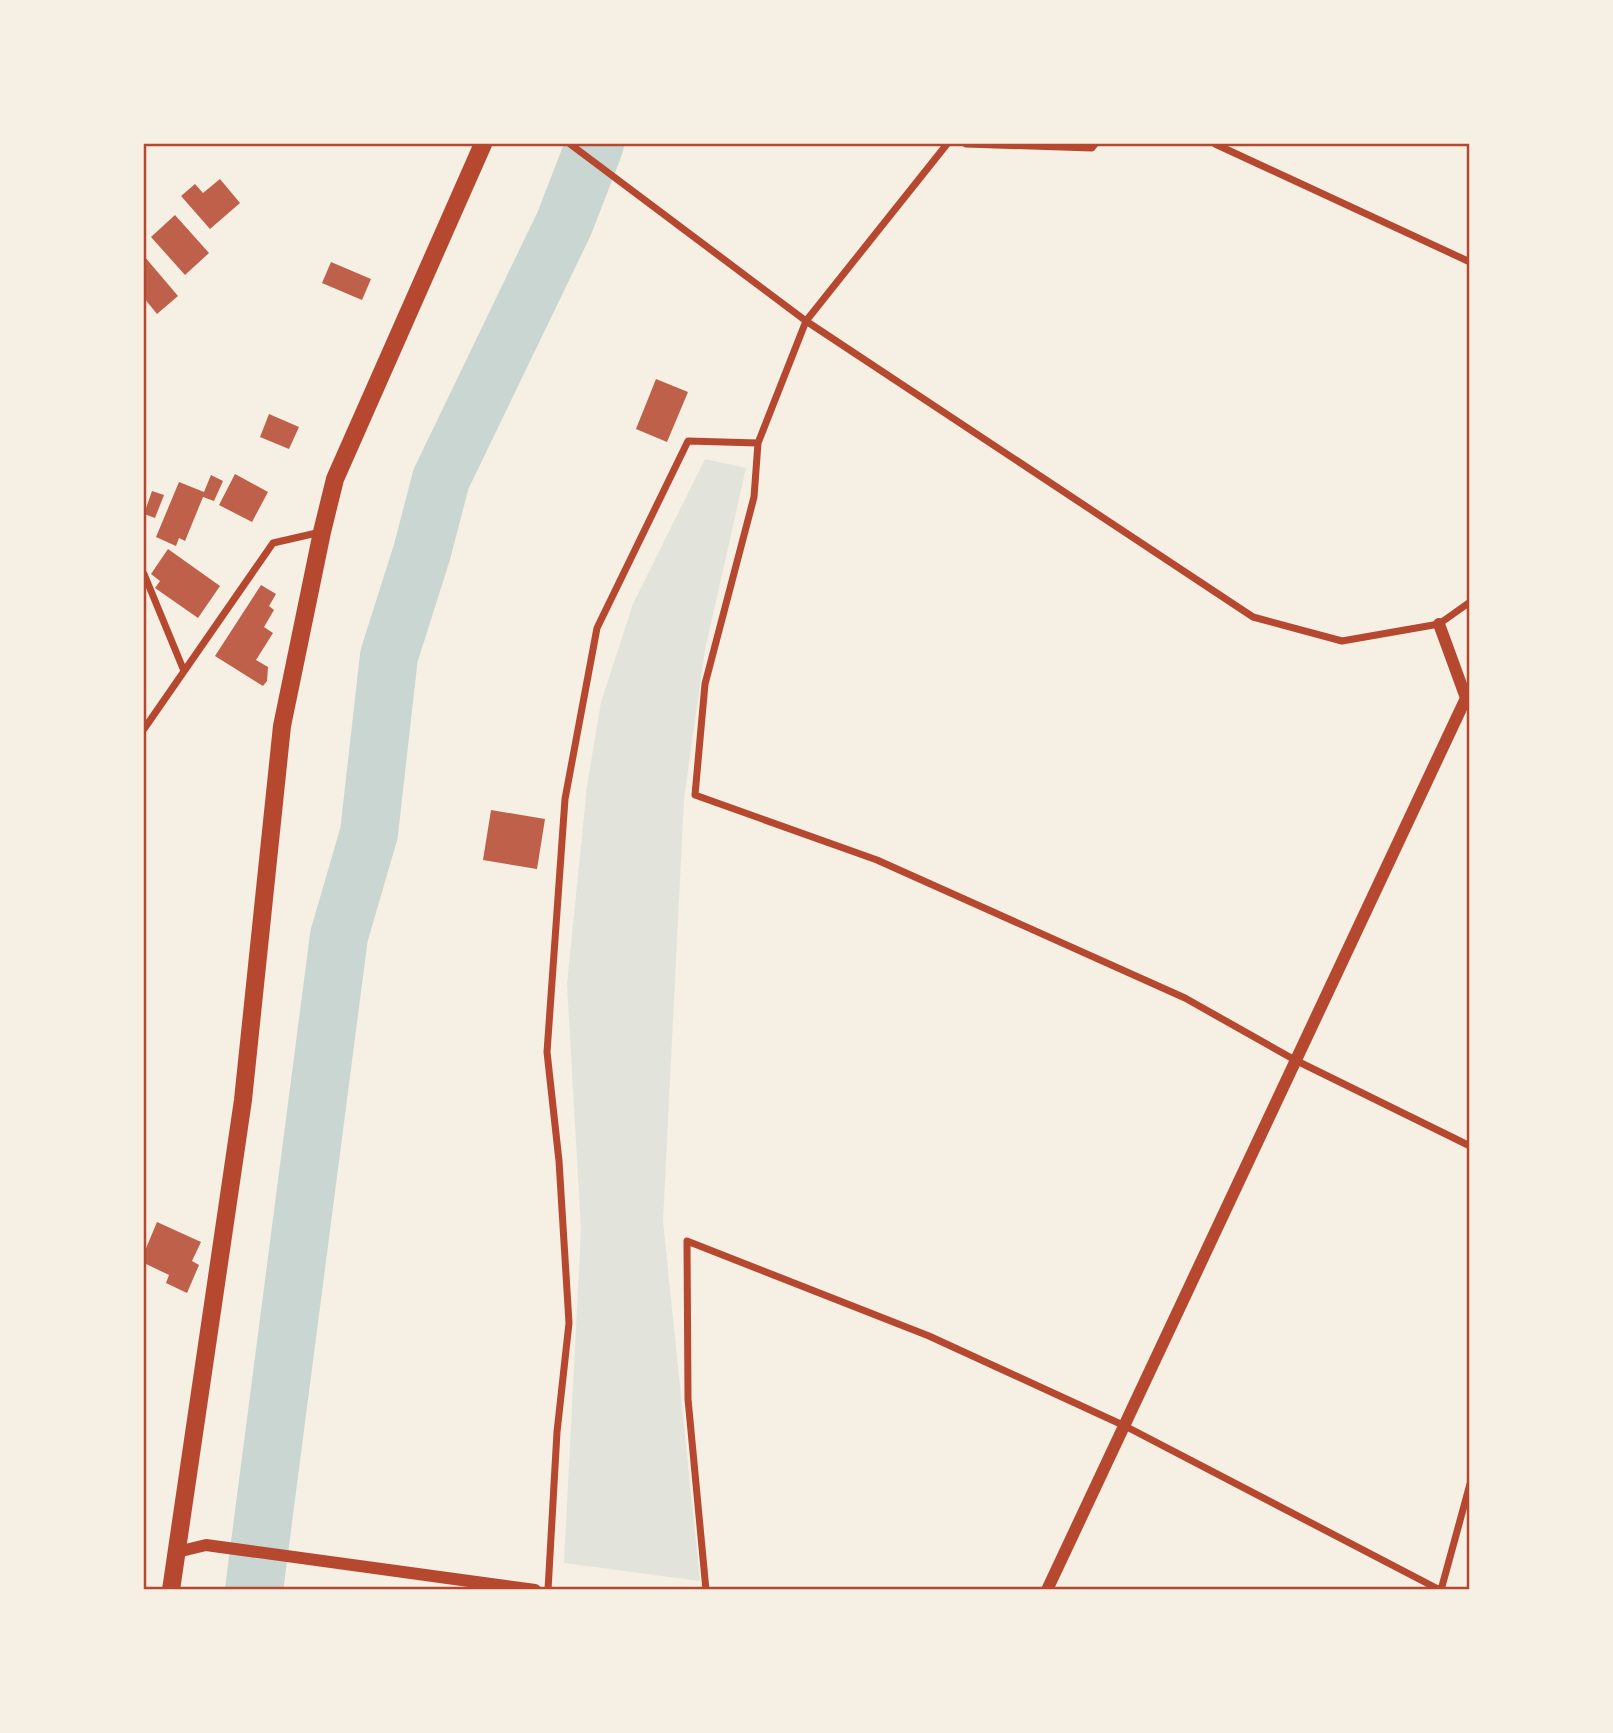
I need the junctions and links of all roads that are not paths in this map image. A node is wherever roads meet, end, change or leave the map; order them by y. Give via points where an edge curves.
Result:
1 (482, 144) edge
2 (569, 144) edge
3 (947, 144) edge
4 (966, 144) edge
5 (1095, 144) edge
6 (1215, 144) edge
7 (1469, 262) edge
8 (806, 321) junction
9 (758, 443) junction
10 (322, 532) junction
11 (144, 573) edge
12 (1469, 602) edge
13 (1439, 624) junction
14 (184, 671) junction
15 (144, 729) edge
16 (1295, 1060) junction
17 (1469, 1146) edge
18 (1125, 1426) junction
19 (1469, 1484) edge
20 (177, 1552) junction
21 (171, 1590) edge
22 (534, 1590) edge
23 (548, 1590) edge
24 (706, 1590) edge
25 (1046, 1590) edge
26 (1440, 1590) edge

1 - 10 main road via 335,479
2 - 8 street
3 - 8 street
4 - 5 street via 1092,148
6 - 7 street
8 - 9 street
8 - 13 street via 1253,617 1342,641
9 - 16 street via 754,497 705,684 695,794 877,860 1185,998
9 - 23 street via 688,441 597,628 571,764 547,1052 569,1323
10 - 14 street via 273,543
10 - 20 main road via 282,726 243,1100
11 - 14 street
12 - 13 street
13 - 16 street via 1466,698
14 - 15 street
16 - 17 street
16 - 18 street
18 - 24 street via 929,1336 687,1241 688,1399
18 - 25 street
18 - 26 street
19 - 26 street
20 - 21 main road
20 - 22 street via 206,1545

